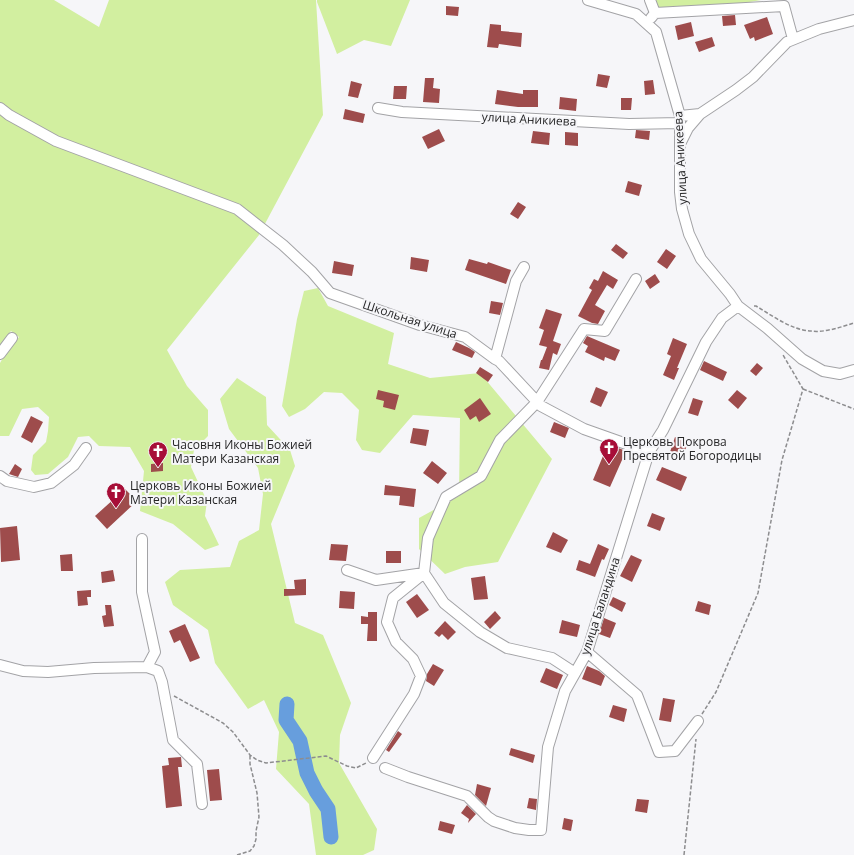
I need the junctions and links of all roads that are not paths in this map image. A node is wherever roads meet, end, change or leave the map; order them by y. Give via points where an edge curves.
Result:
1 (588, 0) edge
2 (650, 0) edge
3 (655, 13) junction
4 (854, 20) edge
5 (647, 24) junction
6 (793, 39) junction
7 (0, 108) edge
8 (378, 108) dead end
9 (700, 114) junction
10 (680, 119) junction
11 (680, 143) junction
12 (524, 267) dead end
13 (636, 279) dead end
14 (738, 306) junction
15 (12, 338) dead end
16 (0, 354) edge
17 (495, 359) junction
18 (854, 370) edge
19 (537, 402) junction
20 (86, 448) dead end
21 (649, 452) junction
22 (0, 476) edge
23 (142, 539) dead end
24 (347, 570) dead end
25 (424, 573) junction
26 (587, 652) junction
27 (0, 665) edge
28 (147, 666) junction
29 (575, 673) junction
30 (698, 721) road end
31 (373, 758) road end
32 (385, 768) dead end
33 (202, 804) dead end

1 - 5 street, улица Аникеева via 636,14
2 - 3 street
3 - 5 street
3 - 6 street via 784,6
4 - 6 street
5 - 10 street, улица Аникеева via 656,32
6 - 9 street via 753,76
7 - 17 street, Школьная улица via 56,141 237,209 283,245 330,293 420,325 465,337
8 - 10 street, улица Аникиева via 402,112 629,124
9 - 10 street, улица Аникиева
9 - 11 street
10 - 11 street, улица Аникеева
11 - 14 street, улица Аникеева via 680,192 689,234 701,259
12 - 17 street via 516,281
13 - 19 street via 605,331 584,329
14 - 18 street, улица Аникеева via 802,359 823,371 840,374
14 - 21 street, улица Баландина via 722,318 706,342 663,430
15 - 16 street
17 - 19 street, Школьная улица
19 - 21 street, Школьная улица via 584,429
19 - 25 street via 500,440 481,476 446,498 428,538
20 - 22 street via 74,465 51,483 34,488 7,481
21 - 26 street, улица Баландина
23 - 28 street via 142,592 155,652
24 - 25 street via 376,580
25 - 29 street via 444,603 480,632 507,648 552,658
25 - 31 street via 393,598 387,622 396,642 413,659 421,676 414,694
26 - 29 street, улица Баландина
26 - 30 street via 637,695 659,752 675,751
27 - 28 street via 22,671 48,672
28 - 33 street via 158,671 162,682 173,740 197,764
29 - 32 street, улица Баландина via 565,691 548,747 541,830 515,828 494,821 467,796

